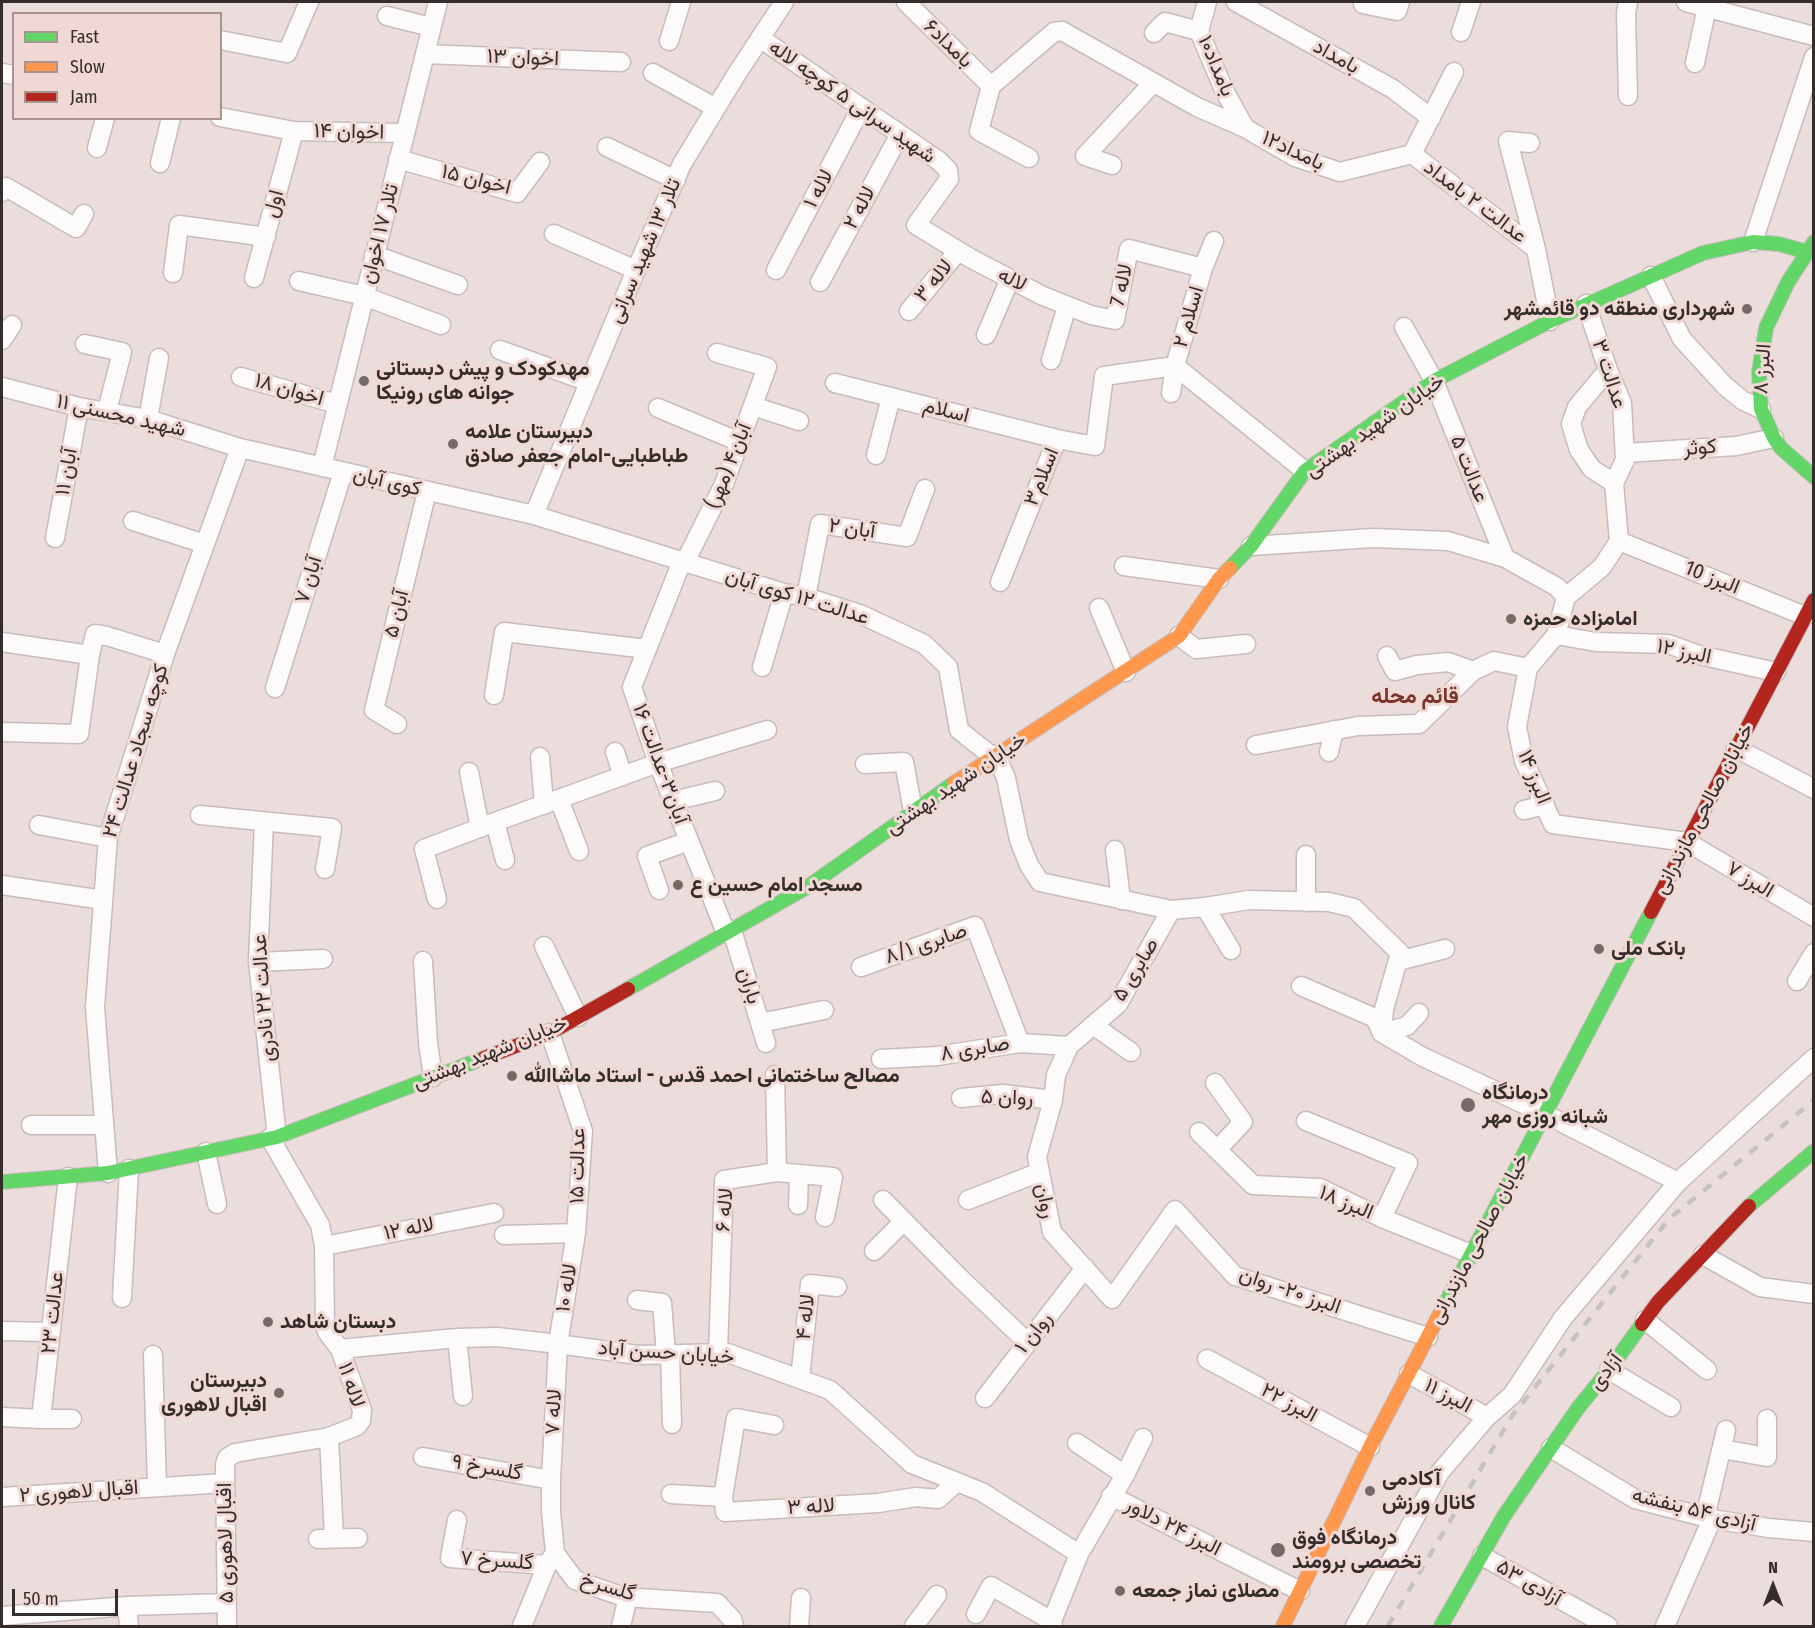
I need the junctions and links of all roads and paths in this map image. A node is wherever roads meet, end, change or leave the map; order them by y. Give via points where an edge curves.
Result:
1 (309, 2) edge
2 (438, 2) edge
3 (681, 2) edge
4 (784, 2) edge
5 (906, 2) edge
6 (1207, 2) edge
7 (1236, 2) edge
8 (1400, 2) edge
9 (1471, 2) edge
10 (1628, 2) edge
11 (1686, 2) edge
12 (1363, 4) dead end
13 (1707, 7) junction
14 (387, 16) dead end
15 (431, 27) junction
16 (1199, 31) junction
17 (1154, 33) dead end
18 (1461, 33) dead end
19 (1814, 36) edge
20 (760, 38) junction
21 (222, 40) edge
22 (669, 40) dead end
23 (425, 54) junction
24 (1814, 57) edge
25 (621, 62) dead end
26 (1695, 63) dead end
27 (1454, 72) dead end
28 (653, 73) dead end
29 (1154, 83) junction
30 (991, 86) junction
31 (1628, 96) dead end
32 (716, 108) junction
33 (861, 108) junction
34 (222, 117) edge
35 (1431, 118) junction
36 (104, 120) edge
37 (171, 120) edge
38 (1245, 128) junction
39 (294, 131) junction
40 (405, 133) junction
41 (900, 134) junction
42 (1530, 143) dead end
43 (607, 147) dead end
44 (97, 148) dead end
45 (1412, 154) junction
46 (1029, 158) dead end
47 (398, 159) junction
48 (540, 162) dead end
49 (160, 163) dead end
50 (1112, 165) dead end
51 (676, 180) junction
52 (2, 192) edge
53 (84, 214) dead end
54 (916, 225) joint
55 (554, 234) dead end
56 (266, 237) junction
57 (1214, 241) dead end
58 (1753, 242) junction
59 (1810, 247) edge
60 (1536, 249) junction
61 (958, 251) junction
62 (375, 255) junction
63 (1203, 267) junction
64 (636, 270) junction
65 (776, 270) dead end
66 (173, 273) dead end
67 (1651, 276) junction
68 (255, 278) dead end
69 (1010, 279) junction
70 (299, 281) dead end
71 (820, 282) dead end
72 (458, 285) dead end
73 (364, 296) junction
74 (1586, 304) junction
75 (1067, 306) junction
76 (909, 310) dead end
77 (1115, 320) joint
78 (1550, 321) junction
79 (441, 325) dead end
80 (1404, 327) dead end
81 (986, 336) dead end
82 (85, 344) dead end
83 (500, 350) dead end
84 (717, 353) dead end
85 (159, 358) dead end
86 (1051, 360) dead end
87 (1175, 366) junction
88 (1608, 370) junction
89 (241, 377) dead end
90 (1434, 381) junction
91 (589, 382) junction
92 (835, 382) dead end
93 (2, 387) edge
94 (1171, 393) dead end
95 (891, 397) junction
96 (337, 404) junction
97 (753, 406) junction
98 (79, 407) junction
99 (658, 408) dead end
100 (1761, 409) junction
101 (107, 411) junction
102 (148, 419) junction
103 (799, 421) dead end
104 (1774, 438) junction
105 (1058, 439) junction
106 (740, 442) junction
107 (240, 448) junction
108 (1625, 453) junction
109 (876, 455) dead end
110 (322, 467) junction
111 (1305, 471) junction
112 (343, 472) junction
113 (1814, 477) edge
114 (1614, 483) junction
115 (925, 489) dead end
116 (427, 491) junction
117 (534, 515) junction
118 (133, 521) dead end
119 (55, 538) dead end
120 (1619, 541) junction
121 (205, 544) junction
122 (1251, 546) junction
123 (1505, 558) junction
124 (684, 562) junction
125 (1124, 566) dead end
126 (1219, 579) junction
127 (1000, 582) dead end
128 (784, 593) junction
129 (806, 597) junction
130 (1566, 597) junction
131 (1099, 608) dead end
132 (1809, 608) edge
133 (1556, 635) junction
134 (1179, 636) junction
135 (2, 642) edge
136 (1246, 644) dead end
137 (647, 649) junction
138 (165, 654) junction
139 (90, 655) junction
140 (1388, 656) dead end
141 (762, 667) dead end
142 (1528, 668) junction
143 (1473, 671) junction
144 (1126, 672) junction
145 (1776, 672) junction
146 (275, 688) dead end
147 (494, 695) dead end
148 (397, 724) dead end
149 (767, 730) dead end
150 (1334, 730) junction
151 (2, 732) edge
152 (1256, 745) dead end
153 (1736, 748) junction
154 (615, 752) dead end
155 (1329, 752) dead end
156 (994, 756) junction
157 (540, 757) dead end
158 (658, 763) junction
159 (865, 764) dead end
160 (469, 772) dead end
161 (623, 776) junction
162 (1814, 789) edge
163 (715, 791) dead end
164 (673, 801) junction
165 (551, 802) junction
166 (1545, 805) junction
167 (1524, 810) dead end
168 (913, 812) junction
169 (200, 815) dead end
170 (264, 822) junction
171 (39, 825) dead end
172 (488, 825) junction
173 (108, 838) junction
174 (689, 841) junction
175 (1687, 842) junction
176 (1114, 850) dead end
177 (579, 851) dead end
178 (1305, 855) dead end
179 (505, 860) dead end
180 (325, 869) dead end
181 (2, 885) edge
182 (659, 890) dead end
183 (437, 899) dead end
184 (103, 900) junction
185 (1121, 900) junction
186 (1305, 902) junction
187 (1205, 907) junction
188 (1171, 910) junction
189 (1814, 917) edge
190 (729, 931) junction
191 (544, 946) dead end
192 (1445, 949) dead end
193 (1231, 950) dead end
194 (1814, 953) edge
195 (323, 959) dead end
196 (423, 961) dead end
197 (258, 962) junction
198 (1398, 962) junction
199 (861, 967) dead end
200 (1797, 981) dead end
201 (1301, 986) dead end
202 (824, 1010) dead end
203 (1419, 1012) dead end
204 (578, 1017) junction
205 (760, 1023) junction
206 (1093, 1025) junction
207 (550, 1032) junction
208 (1382, 1032) junction
209 (766, 1043) dead end
210 (1020, 1043) junction
211 (1069, 1046) junction
212 (1131, 1052) dead end
213 (1814, 1058) edge
214 (881, 1059) dead end
215 (775, 1075) dead end
216 (433, 1077) junction
217 (1215, 1083) dead end
218 (961, 1098) dead end
219 (1053, 1100) junction
220 (1545, 1114) junction
221 (1306, 1121) dead end
222 (31, 1125) dead end
223 (104, 1125) junction
224 (1199, 1132) dead end
225 (273, 1138) junction
226 (1217, 1150) junction
227 (1814, 1151) edge
228 (206, 1152) junction
229 (129, 1169) junction
230 (777, 1172) junction
231 (1040, 1172) junction
232 (108, 1173) junction
233 (799, 1174) junction
234 (68, 1176) junction
235 (2, 1182) edge
236 (1678, 1182) junction
237 (883, 1200) dead end
238 (968, 1200) dead end
239 (217, 1204) dead end
240 (798, 1205) dead end
241 (1175, 1210) joint
242 (494, 1213) dead end
243 (825, 1217) dead end
244 (1383, 1218) junction
245 (904, 1221) junction
246 (576, 1233) junction
247 (504, 1235) dead end
248 (324, 1246) junction
249 (874, 1251) dead end
250 (1471, 1254) junction
251 (1703, 1255) junction
252 (1084, 1268) junction
253 (837, 1287) dead end
254 (1814, 1294) edge
255 (122, 1298) dead end
256 (637, 1300) dead end
257 (1646, 1320) junction
258 (2, 1331) edge
259 (51, 1332) junction
260 (1428, 1337) junction
261 (457, 1338) junction
262 (1027, 1342) junction
263 (558, 1344) junction
264 (340, 1349) junction
265 (717, 1353) junction
266 (668, 1354) junction
267 (153, 1355) dead end
268 (1207, 1359) dead end
269 (1609, 1370) junction
270 (1707, 1370) dead end
271 (1409, 1374) junction
272 (800, 1379) junction
273 (463, 1396) dead end
274 (985, 1398) dead end
275 (1671, 1407) dead end
276 (2, 1417) edge
277 (1487, 1417) junction
278 (41, 1419) junction
279 (72, 1419) dead end
280 (1767, 1419) dead end
281 (361, 1421) joint
282 (672, 1424) dead end
283 (774, 1425) dead end
284 (1726, 1430) dead end
285 (329, 1437) junction
286 (1143, 1438) dead end
287 (1077, 1443) dead end
288 (1370, 1447) junction
289 (1551, 1448) junction
290 (1722, 1449) junction
291 (423, 1457) dead end
292 (1125, 1475) junction
293 (551, 1480) junction
294 (957, 1482) junction
295 (225, 1483) junction
296 (157, 1487) junction
297 (671, 1494) dead end
298 (2, 1496) edge
299 (1112, 1496) junction
300 (723, 1497) junction
301 (1709, 1518) junction
302 (457, 1520) dead end
303 (1814, 1532) edge
304 (358, 1538) dead end
305 (1079, 1554) junction
306 (1482, 1556) junction
307 (551, 1559) junction
308 (1300, 1591) junction
309 (937, 1595) dead end
310 (628, 1597) junction
311 (801, 1598) dead end
312 (227, 1603) junction
313 (127, 1606) junction
314 (976, 1614) dead end
315 (2, 1616) edge
316 (1052, 1624) edge
317 (129, 1626) edge
318 (227, 1626) edge
319 (522, 1626) edge
320 (621, 1626) edge
321 (734, 1626) edge
322 (799, 1626) edge
323 (914, 1626) edge
324 (1283, 1626) edge
325 (1355, 1626) edge
326 (1442, 1626) edge
327 (1608, 1626) edge
328 (1665, 1626) edge

1 - 21 street via 287,53
2 - 15 street, تلار ۱۷ اخوان
3 - 22 street
4 - 20 street, تلار ۱۳ شهید سرانی
5 - 30 street, بامداد۶
6 - 16 street, بامداد۱۰
7 - 35 street, بامداد via 1393,89
8 - 12 street via 1397,11
9 - 18 street
10 - 31 street
11 - 13 street
13 - 19 street
13 - 26 street
14 - 15 street
15 - 23 street, تلار ۱۷ اخوان
16 - 17 street via 1165,22
16 - 38 street, بامداد۱۰
20 - 32 street, تلار ۱۳ شهید سرانی
20 - 33 street, شهید سرانی ۵ کوچه لاله
23 - 25 street, اخوان ۱۳
23 - 40 street, تلار ۱۷ اخوان
24 - 58 street
27 - 35 street
28 - 32 street
29 - 30 street, بامداد۱۲ via 1062,31 1054,32
29 - 38 street, بامداد۱۲
29 - 50 street via 1084,156
30 - 46 street via 979,131
32 - 51 street, تلار ۱۳ شهید سرانی
33 - 41 street, شهید سرانی ۵ کوچه لاله
33 - 65 street, لاله ۱
34 - 39 street, اخوان ۱۴
35 - 45 street
36 - 44 street
37 - 49 street
38 - 45 street, بامداد۱۲ via 1295,157 1340,172
39 - 40 street, اخوان ۱۴
39 - 56 street, اول
40 - 47 street, تلار ۱۷ اخوان
41 - 54 street, شهید سرانی ۵ کوچه لاله via 948,170 949,179
41 - 71 street, لاله ۲
42 - 60 street via 1508,141
43 - 51 street
45 - 60 street, عدالت ۲ بامداد
47 - 48 street, اخوان ۱۵ via 518,193
47 - 62 street, تلار ۱۷ اخوان
51 - 64 street, تلار ۱۳ شهید سرانی
52 - 53 street via 6,188 76,228
54 - 61 street, لاله
55 - 64 street
56 - 66 street via 179,225
56 - 68 street, اول
57 - 63 street, اسلام ۲
58 - 59 main road, خیابان شهید بهشتی
58 - 67 main road, خیابان شهید بهشتی via 1703,253
59 - 100 main road, البرز ۸ via 1766,328 1759,372
60 - 78 street, عدالت ۲ بامداد
61 - 69 street, لاله
61 - 76 street, لاله ۳
62 - 72 street
62 - 73 street, تلار ۱۷ اخوان
63 - 77 street, لاله 7 via 1130,249
63 - 87 street, اسلام ۲
64 - 91 street, تلار ۱۳ شهید سرانی
67 - 74 main road, خیابان شهید بهشتی
67 - 100 street via 1682,339 1725,386
69 - 75 street, لاله
69 - 81 street
70 - 73 street
73 - 79 street
73 - 96 street, تلار ۱۷ اخوان
74 - 78 main road, خیابان شهید بهشتی
74 - 88 street, عدالت ۳
75 - 77 street, لاله
75 - 86 street
78 - 90 main road, خیابان شهید بهشتی
80 - 90 street, عدالت ۵
82 - 101 street via 122,352
83 - 91 street
84 - 97 street, آبان۴ (مهر) via 767,367
85 - 102 street
87 - 94 street, اسلام ۲
87 - 105 street, اسلام۳ via 1104,376 1095,446
87 - 111 street
88 - 108 street, عدالت ۳ via 1622,403
88 - 114 street via 1577,407 1571,424 1579,450 1593,469
89 - 96 street, اخوان ۱۸
90 - 111 main road, خیابان شهید بهشتی
90 - 123 street, عدالت ۵
91 - 117 street, تلار ۱۳ شهید سرانی
92 - 95 street, اسلام
93 - 98 street, شهید محسنی ۱۱
95 - 105 street, اسلام
95 - 109 street
96 - 110 street, تلار ۱۷ اخوان
97 - 103 street
97 - 106 street, آبان۴ (مهر)
98 - 101 street, شهید محسنی ۱۱
98 - 119 street, آبان ۱۱
99 - 106 street
100 - 104 main road, البرز ۸
101 - 102 street, شهید محسنی ۱۱
102 - 107 street, شهید محسنی ۱۱
104 - 108 street, کوثر via 1736,446
104 - 113 main road, البرز ۸
105 - 127 street, اسلام۳
106 - 124 street, آبان۴ (مهر) via 724,484
107 - 110 street, کوی آبان
107 - 121 street, کوچه سجاد عدالت ۲۴
108 - 114 street, عدالت ۳
110 - 112 street, کوی آبان
111 - 122 main road, خیابان شهید بهشتی
112 - 116 street, کوی آبان
112 - 146 street, آبان ۷
114 - 120 street, عدالت ۳
115 - 129 street, آبان ۲ via 907,537 820,524
116 - 117 street, کوی آبان
116 - 148 street, آبان ۵ via 374,711
117 - 124 street, عدالت ۱۲ کوی آبان
118 - 121 street
120 - 130 street via 1602,567
120 - 132 street, البرز 10
121 - 138 street, کوچه سجاد عدالت ۲۴
122 - 123 street via 1373,538 1448,541
122 - 126 main road, خیابان شهید بهشتی
123 - 130 street via 1557,587
124 - 128 street, عدالت ۱۲ کوی آبان
124 - 137 street, آبان۳-عدالت ۱۶
125 - 126 street
126 - 134 main road, خیابان شهید بهشتی
128 - 129 street, عدالت ۱۲ کوی آبان
128 - 141 street
129 - 156 street, عدالت ۱۲ کوی آبان via 860,614 924,644 948,667 959,729
130 - 133 street
131 - 144 street
132 - 145 main road, خیابان صالحی مازندرانی
133 - 142 street, البرز ۱۴
133 - 145 street, البرز ۱۲ via 1596,642 1668,644
134 - 136 street via 1196,649
134 - 144 main road, خیابان شهید بهشتی
135 - 139 street
137 - 147 street via 504,632
137 - 158 street, آبان۳-عدالت ۱۶ via 632,687
138 - 139 street via 95,634
138 - 173 street, کوچه سجاد عدالت ۲۴
139 - 151 street via 79,734
140 - 143 street via 1395,671 1448,662
142 - 143 street via 1494,661
142 - 166 street, البرز ۱۴ via 1517,727 1524,761
143 - 150 street via 1419,724
144 - 156 main road, خیابان شهید بهشتی
145 - 153 main road, خیابان صالحی مازندرانی
149 - 158 street
150 - 152 street
150 - 155 street
153 - 162 street
153 - 175 main road, خیابان صالحی مازندرانی
154 - 161 street
156 - 168 main road, خیابان شهید بهشتی
156 - 185 street via 1006,778 1018,840 1040,882
157 - 165 street
158 - 161 street
158 - 164 street, آبان۳-عدالت ۱۶
159 - 168 street via 904,762
160 - 172 street
161 - 165 street
163 - 164 street
164 - 174 street, آبان۳-عدالت ۱۶
165 - 172 street
165 - 177 street
166 - 167 street
166 - 175 street, البرز ۱۴ via 1552,828
168 - 190 main road, خیابان شهید بهشتی via 809,886
169 - 170 street
170 - 180 street via 332,828
170 - 197 street, عدالت ۲۲ نادری
171 - 173 street
172 - 179 street
172 - 183 street via 424,849
173 - 184 street, کوچه سجاد عدالت ۲۴
174 - 182 street via 647,856
174 - 190 street, آبان۳-عدالت ۱۶
175 - 189 street, البرز ۷
175 - 220 main road, خیابان صالحی مازندرانی
176 - 185 street
178 - 186 street
181 - 184 street
184 - 223 street, کوچه سجاد عدالت ۲۴ via 95,1007
185 - 188 street
186 - 187 street via 1249,900
186 - 198 street via 1354,908 1400,953
187 - 188 street
187 - 193 street
188 - 206 street, صابری ۵ via 1118,1004
190 - 204 main road, خیابان شهید بهشتی
190 - 205 street, باران
191 - 204 street
192 - 198 street
194 - 200 street
195 - 197 street
196 - 216 street
197 - 225 street, عدالت ۲۲ نادری
198 - 208 street via 1384,1008
199 - 210 street, صابری ۸/۱ via 975,926
201 - 208 street via 1375,1018
202 - 205 street
203 - 208 street via 1407,1026
204 - 207 main road, خیابان شهید بهشتی
205 - 209 street, باران
206 - 211 street, روان
206 - 212 street
207 - 216 main road, خیابان شهید بهشتی
207 - 246 street, عدالت ۱۵ via 583,1131
208 - 220 street via 1423,1058
210 - 211 street, صابری ۸
210 - 214 street, صابری ۸ via 937,1056
211 - 219 street, روان via 1056,1075
213 - 236 street
215 - 230 street
216 - 225 main road, خیابان شهید بهشتی
217 - 226 street via 1243,1122
218 - 219 street, روان ۵ via 1003,1094
219 - 231 street, روان via 1036,1157
220 - 236 street
220 - 250 main road, خیابان صالحی مازندرانی
221 - 244 street via 1408,1163
222 - 223 street
223 - 232 street, کوچه سجاد عدالت ۲۴
224 - 226 street, البرز ۱۸
225 - 228 main road, خیابان شهید بهشتی
225 - 248 street, لاله ۱۱ via 318,1221
226 - 244 street, البرز ۱۸ via 1253,1185 1320,1188
227 - 251 main road, آزادی via 1754,1202
228 - 229 main road, خیابان شهید بهشتی
228 - 239 street
229 - 232 main road, خیابان شهید بهشتی
229 - 255 street
230 - 233 street
230 - 265 street, لاله ۶ via 724,1180
231 - 238 street
231 - 252 street, روان via 1052,1232
232 - 234 main road, خیابان شهید بهشتی
233 - 240 street
233 - 243 street via 833,1178
234 - 235 main road, خیابان شهید بهشتی
234 - 259 street, عدالت ۲۳
236 - 277 street via 1563,1318 1512,1395
237 - 245 street
241 - 252 street, روان via 1112,1299
241 - 260 street, البرز ۲۰- روان via 1235,1276
242 - 248 street, لاله ۱۲
244 - 250 street, البرز ۱۸
245 - 249 street
245 - 262 street
246 - 247 street
246 - 263 street, لاله ۱۰
248 - 264 street, لاله ۱۱ via 325,1326
250 - 260 main road, خیابان صالحی مازندرانی
251 - 254 street via 1760,1287
251 - 257 main road, آزادی
252 - 262 street, روان ۱
253 - 272 street, لاله ۴ via 810,1284
256 - 266 street via 662,1303
257 - 269 main road, آزادی
257 - 270 street
258 - 259 street
259 - 278 street, عدالت ۲۳
260 - 271 main road, خیابان صالحی مازندرانی
261 - 263 street, خیابان حسن آباد via 496,1337
261 - 264 street, خیابان حسن آباد
261 - 273 street
262 - 274 street, روان ۱
263 - 266 street, خیابان حسن آباد via 638,1355
263 - 293 street, لاله ۷
264 - 281 street, لاله ۱۱ via 362,1410
265 - 266 street, خیابان حسن آباد
265 - 272 street, خیابان حسن آباد via 728,1353
266 - 282 street
267 - 296 street, اقبال لاهوری ۲
268 - 288 street, البرز ۲۲
269 - 275 street
269 - 289 main road, آزادی
271 - 277 street, البرز ۱۱
271 - 288 main road, خیابان صالحی مازندرانی
272 - 294 street, خیابان حسن آباد via 830,1390 912,1464
276 - 278 street
277 - 325 street via 1440,1472
278 - 279 street
280 - 290 street via 1767,1457
281 - 285 street, اقبال لاهوری ۵
283 - 300 street via 736,1418
284 - 290 street
285 - 295 street, اقبال لاهوری ۵ via 235,1453 227,1458
285 - 304 street via 326,1539
286 - 292 street
287 - 292 street
288 - 308 main road, خیابان صالحی مازندرانی
289 - 301 street, آزادی ۵۴ بنفشه via 1635,1499
289 - 306 main road, آزادی
290 - 301 street
291 - 293 street, گلسرخ ۹
292 - 299 street
293 - 307 street, گلسرخ
294 - 300 street, لاله ۳ via 938,1499 916,1497 848,1505 725,1512
294 - 305 street, خیابان حسن آباد via 982,1492
295 - 296 street, اقبال لاهوری ۲
295 - 312 street, اقبال لاهوری ۵
296 - 298 street, اقبال لاهوری ۲
297 - 300 street
299 - 305 street, البرز ۲۴ دلاور
299 - 308 street, البرز ۲۴ دلاور
301 - 303 street, آزادی ۵۴ بنفشه
301 - 328 street
302 - 307 street, گلسرخ ۷ via 450,1558
305 - 316 street, البرز ۲۴ دلاور
306 - 326 main road, آزادی
306 - 327 street, آزادی ۵۳
307 - 310 street, گلسرخ via 575,1580
307 - 319 street
308 - 324 main road, خیابان صالحی مازندرانی
309 - 323 street
310 - 320 street
310 - 321 street, گلسرخ via 717,1603
311 - 322 street
312 - 313 street
312 - 318 street, اقبال لاهوری ۵
313 - 315 street
313 - 317 street
314 - 316 street via 991,1586

